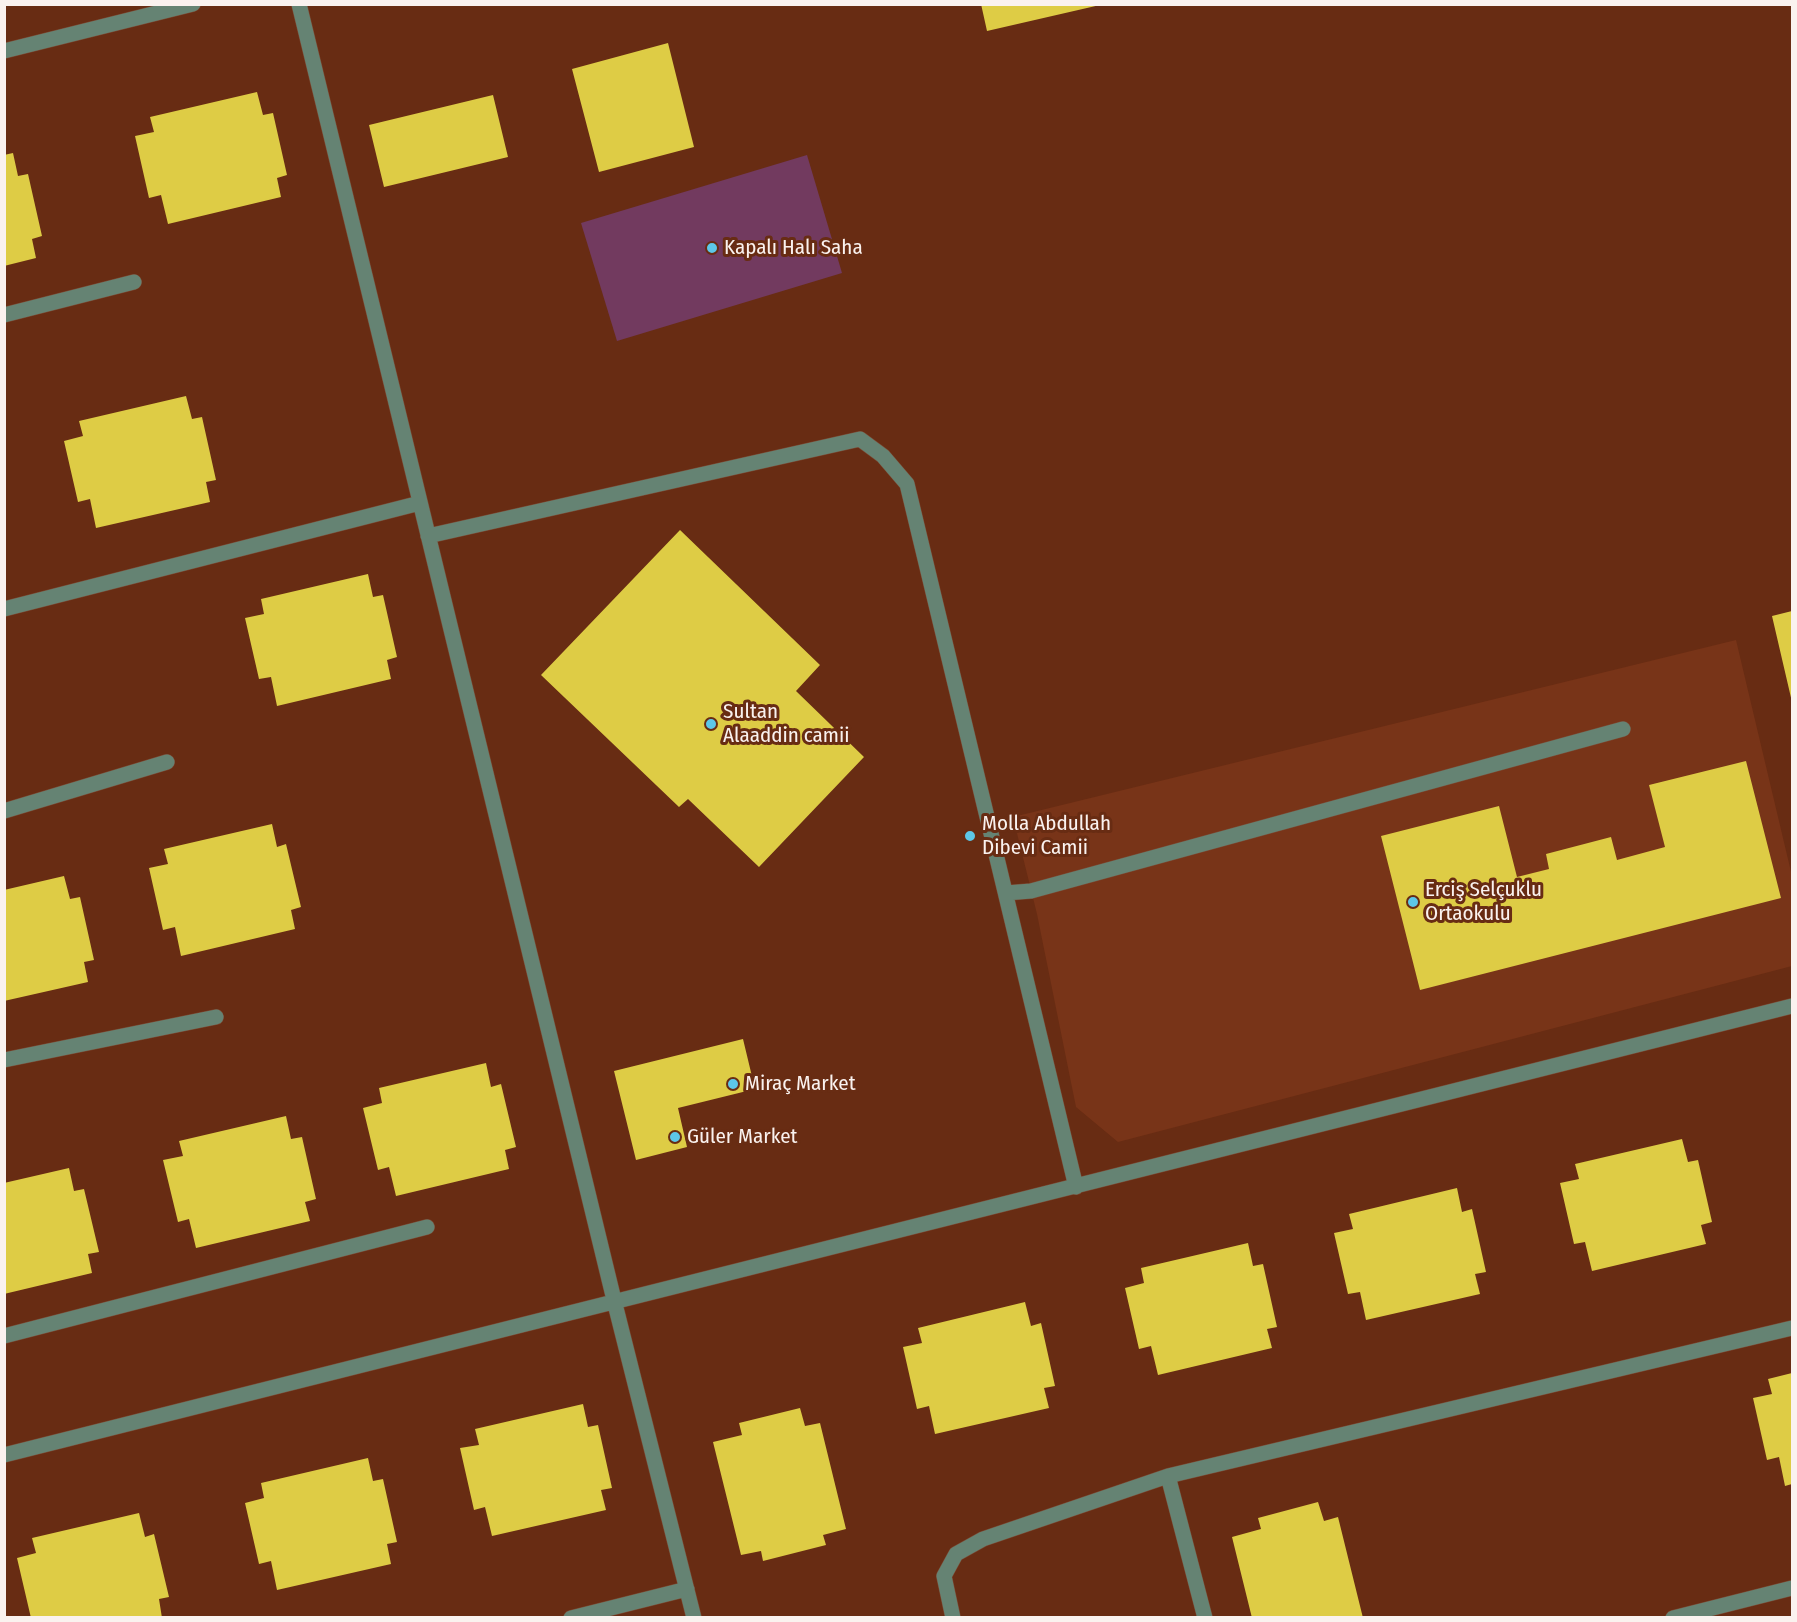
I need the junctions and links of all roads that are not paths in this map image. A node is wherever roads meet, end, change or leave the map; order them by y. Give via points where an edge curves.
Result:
1 (193, 4) edge
2 (299, 4) edge
3 (4, 51) edge
4 (134, 282) dead end
5 (4, 315) edge
6 (420, 503) junction
7 (428, 536) junction
8 (4, 609) edge
9 (1623, 729) dead end
10 (167, 762) dead end
11 (4, 811) edge
12 (1005, 893) junction
13 (1792, 1006) edge
14 (216, 1017) dead end
15 (4, 1060) edge
16 (1076, 1187) junction
17 (427, 1227) dead end
18 (615, 1304) junction
19 (1792, 1328) edge
20 (4, 1336) edge
21 (4, 1455) edge
22 (1168, 1476) junction
23 (1792, 1588) edge
24 (687, 1589) junction
25 (571, 1617) edge
26 (694, 1617) edge
27 (953, 1617) edge
28 (1204, 1617) edge
29 (1673, 1617) edge

1 - 3 street
2 - 6 street
4 - 5 street
6 - 7 street
6 - 8 street
7 - 12 street via 860,440 883,456 908,484
7 - 18 street
9 - 12 street via 1031,891
10 - 11 street
12 - 16 street
13 - 16 street
14 - 15 street
16 - 18 street
17 - 20 street
18 - 21 street
18 - 24 street
19 - 22 street
22 - 27 street via 983,1539 956,1554 944,1576
22 - 28 street
23 - 29 street
24 - 25 street
24 - 26 street

